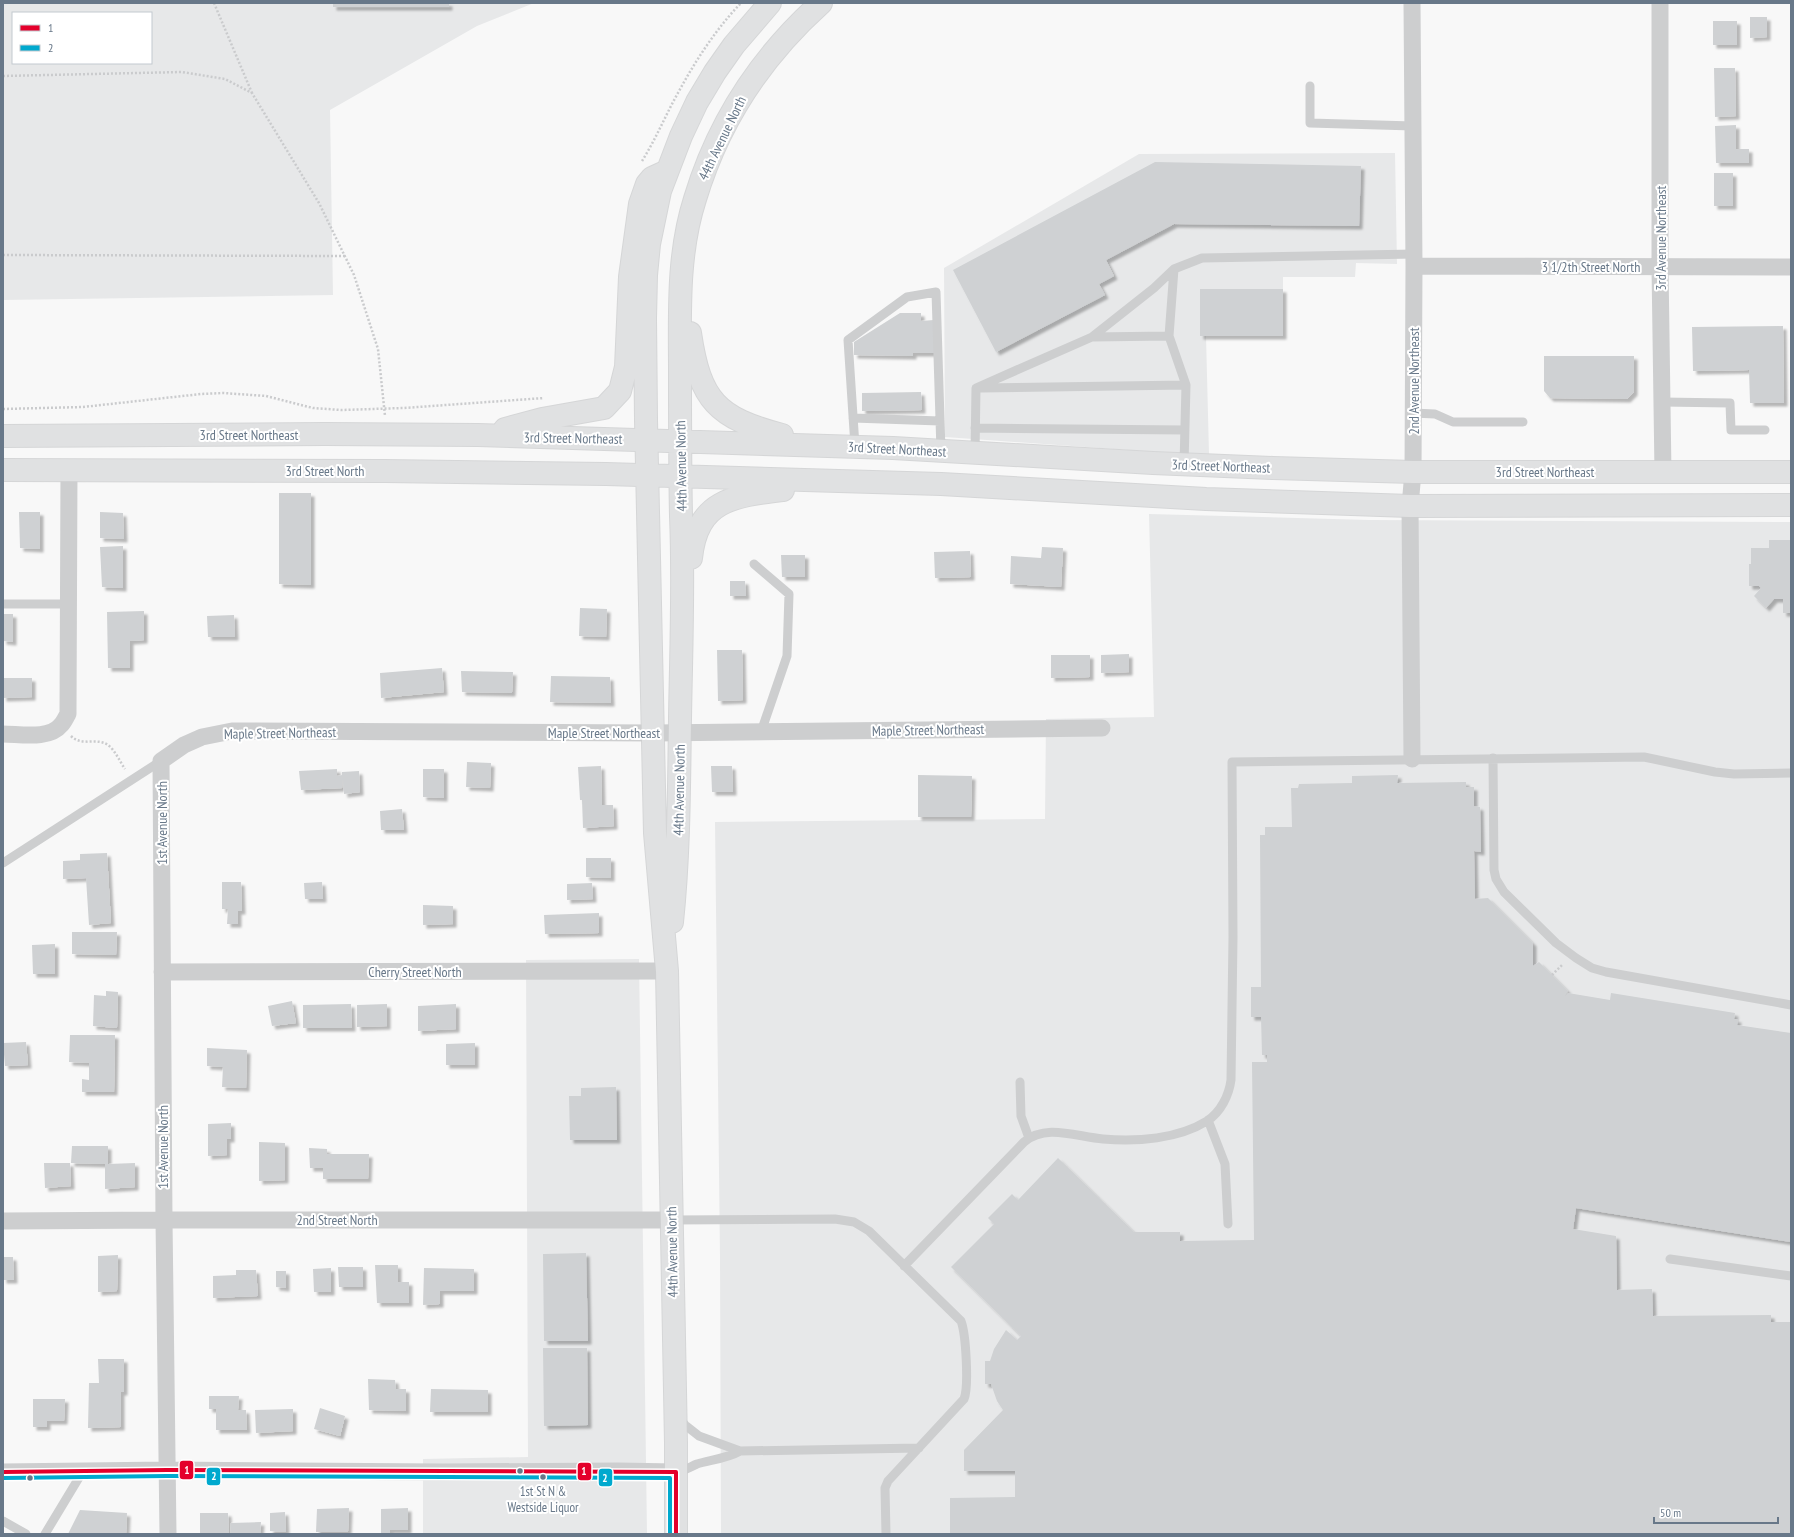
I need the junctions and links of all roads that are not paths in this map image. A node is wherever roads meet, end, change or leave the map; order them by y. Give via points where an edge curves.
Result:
1 (770, 3) edge
2 (822, 3) edge
3 (1412, 3) edge
4 (1660, 3) edge
5 (1310, 86) dead end
6 (1413, 126) junction
7 (667, 171) junction
8 (684, 249) junction
9 (1414, 260) junction
10 (1660, 267) junction
11 (1791, 267) edge
12 (1174, 269) junction
13 (1169, 336) junction
14 (1092, 338) junction
15 (1186, 385) junction
16 (976, 388) junction
17 (1662, 402) junction
18 (1413, 413) junction
19 (853, 418) junction
20 (940, 421) junction
21 (1522, 422) dead end
22 (975, 428) junction
23 (1185, 430) junction
24 (1765, 430) dead end
25 (484, 435) junction
26 (3, 436) edge
27 (647, 440) junction
28 (680, 440) junction
29 (855, 446) junction
30 (941, 451) junction
31 (975, 453) junction
32 (1184, 465) junction
33 (3, 470) edge
34 (68, 470) junction
35 (1413, 472) junction
36 (1791, 472) edge
37 (1663, 473) junction
38 (648, 475) junction
39 (680, 476) junction
40 (921, 484) junction
41 (1791, 505) edge
42 (1410, 506) junction
43 (754, 564) dead end
44 (3, 604) edge
45 (69, 604) junction
46 (681, 679) junction
47 (1102, 728) dead end
48 (761, 732) junction
49 (654, 733) junction
50 (680, 733) junction
51 (3, 734) edge
52 (1493, 758) junction
53 (1412, 759) junction
54 (161, 761) junction
55 (1791, 773) edge
56 (3, 863) edge
57 (667, 971) junction
58 (162, 972) junction
59 (1791, 1005) edge
60 (1020, 1082) dead end
61 (1208, 1120) junction
62 (1029, 1138) junction
63 (164, 1220) junction
64 (672, 1220) junction
65 (3, 1221) edge
66 (1228, 1224) dead end
67 (1670, 1259) dead end
68 (904, 1266) junction
69 (1791, 1276) edge
70 (676, 1413) junction
71 (919, 1448) junction
72 (740, 1451) junction
73 (167, 1470) junction
74 (82, 1471) junction
75 (3, 1472) edge
76 (676, 1472) junction
77 (3, 1521) edge
78 (26, 1534) edge
79 (45, 1534) edge
80 (168, 1534) edge
81 (676, 1534) edge
82 (886, 1534) edge

1 - 7 main road, 44th Avenue North via 715,72 694,108
2 - 8 main road, 44th Avenue North via 767,60 728,118 694,200
3 - 6 street, 2nd Avenue Northeast
4 - 10 street, 3rd Avenue Northeast
5 - 6 lane via 1310,123
6 - 9 street, 2nd Avenue Northeast
7 - 25 main road via 652,178 647,184 640,204 630,277 626,367 620,391 604,408 542,419
7 - 27 main road, 44th Avenue North via 654,218 646,275
8 - 28 main road, 44th Avenue North via 680,318
8 - 29 main road via 686,307 695,362 707,392 719,408 738,421 760,429
9 - 10 street, 3 1/2th Street North
9 - 12 lane via 1202,258
9 - 18 street, 2nd Avenue Northeast
10 - 11 street, 3 1/2th Street North
10 - 17 street, 3rd Avenue Northeast
12 - 13 lane
12 - 14 lane
13 - 14 lane
13 - 15 lane
14 - 16 lane
15 - 16 lane
15 - 23 lane
16 - 22 lane
17 - 24 lane via 1730,403 1731,430
17 - 37 street, 3rd Avenue Northeast
18 - 21 lane via 1435,414 1454,422
18 - 35 street, 2nd Avenue Northeast
19 - 20 lane
19 - 20 lane via 848,340 907,296 936,292
19 - 29 lane
20 - 30 lane
22 - 23 lane
22 - 31 lane
23 - 32 lane
25 - 26 main road, 3rd Street Northeast
25 - 27 main road, 3rd Street Northeast
27 - 28 main road, 3rd Street Northeast
27 - 38 main road, 44th Avenue North
28 - 29 main road, 3rd Street Northeast
28 - 39 main road, 44th Avenue North
29 - 30 main road, 3rd Street Northeast
30 - 31 main road, 3rd Street Northeast
31 - 32 main road, 3rd Street Northeast
32 - 35 main road, 3rd Street Northeast
33 - 34 main road, 3rd Street North
34 - 38 main road, 3rd Street North
34 - 45 street
35 - 37 main road, 3rd Street Northeast
35 - 42 street, 2nd Avenue Northeast
36 - 37 main road, 3rd Street Northeast
38 - 39 main road
38 - 49 main road, 44th Avenue North
39 - 40 main road
39 - 46 main road, 44th Avenue North
40 - 42 main road via 1206,499
40 - 46 main road via 785,490 743,496 714,508 702,521 693,542
41 - 42 main road
42 - 53 street, 2nd Avenue Northeast
43 - 48 lane via 789,594 787,656
44 - 45 lane
45 - 51 street via 68,714 65,729 44,734
46 - 50 main road, 44th Avenue North
47 - 48 street, Maple Street Northeast
48 - 50 street, Maple Street Northeast
49 - 50 street, Maple Street Northeast
49 - 54 street, Maple Street Northeast via 232,731 202,737 184,745
49 - 57 main road, 44th Avenue North via 655,833
50 - 57 main road, 44th Avenue North via 676,887
52 - 53 lane
52 - 55 lane via 1644,757 1715,772
52 - 59 lane via 1496,879 1504,892 1556,943 1592,968 1606,972
53 - 61 lane via 1232,762 1231,1080 1223,1103
54 - 56 lane
54 - 58 street, 1st Avenue North
57 - 58 street, Cherry Street North
57 - 64 main road, 44th Avenue North
58 - 63 street, 1st Avenue North
60 - 62 lane via 1021,1116
61 - 62 lane via 1182,1132 1146,1139 1105,1140 1056,1132 1041,1133
61 - 66 lane via 1225,1164
62 - 68 lane
63 - 64 street, 2nd Street North
63 - 65 street, 2nd Street North
63 - 73 street, 1st Avenue North
64 - 68 lane via 842,1219 854,1222 869,1231
64 - 70 main road, 44th Avenue North
67 - 69 lane
68 - 71 lane via 961,1321 964,1331 964,1400
70 - 72 lane via 699,1436
70 - 76 main road, 44th Avenue North
71 - 72 lane
71 - 82 lane via 886,1484
72 - 76 lane
73 - 74 street
73 - 76 street
73 - 80 street, 1st Avenue North
74 - 75 street
74 - 79 lane
76 - 81 main road, 44th Avenue North
77 - 78 lane

